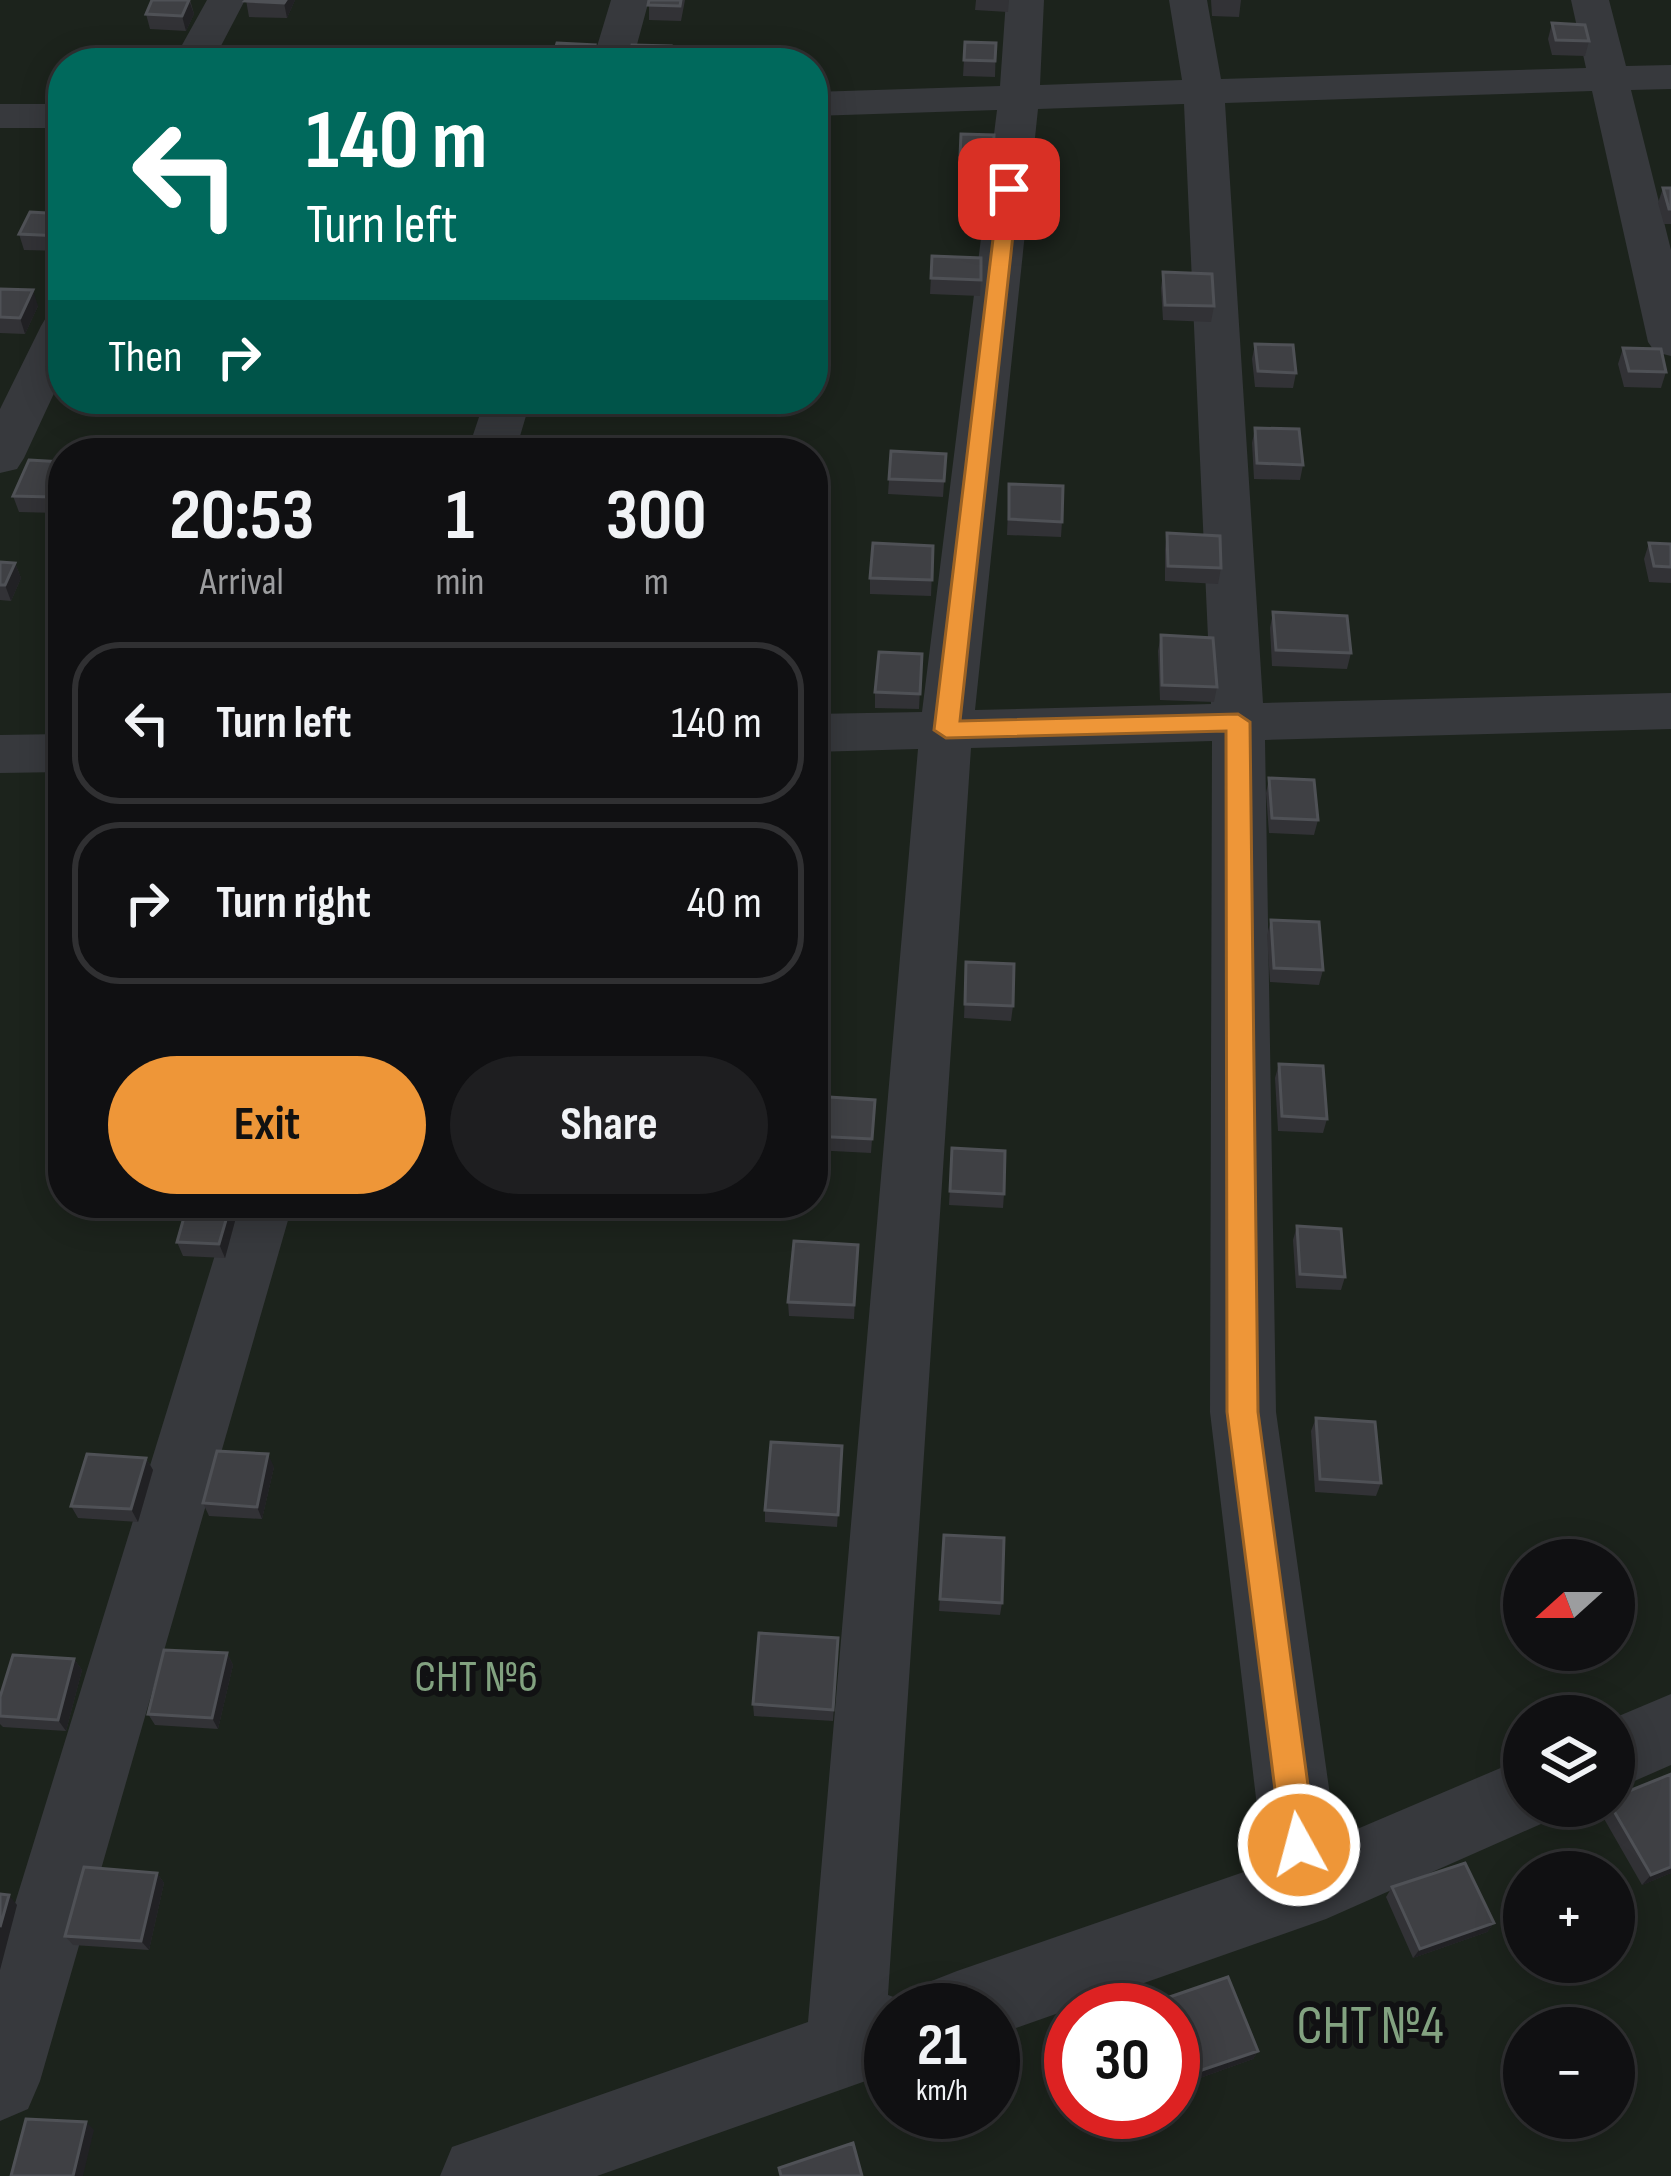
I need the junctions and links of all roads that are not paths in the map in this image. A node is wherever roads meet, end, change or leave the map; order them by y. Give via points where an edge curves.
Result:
1 (226, 0) edge
2 (630, 0) edge
3 (1024, 0) edge
4 (1188, 0) edge
5 (1590, 0) edge
6 (200, 48) edge
7 (616, 48) edge
8 (1671, 77) edge
9 (1611, 80) junction
10 (1204, 94) junction
11 (1019, 98) junction
12 (828, 104) edge
13 (0, 116) edge
14 (48, 116) edge
15 (1671, 342) edge
16 (48, 357) edge
17 (0, 458) edge
18 (1671, 711) edge
19 (1238, 722) junction
20 (946, 730) junction
21 (828, 733) edge
22 (48, 753) edge
23 (0, 754) edge
24 (258, 1218) edge
25 (1671, 1729) edge
26 (1635, 1745) edge
27 (1503, 1803) edge
28 (1305, 1888) junction
29 (871, 1983) edge
30 (1020, 1988) edge
31 (864, 2042) edge
32 (0, 2081) edge
33 (481, 2176) edge

1 - 6 street
2 - 7 street
3 - 11 street
4 - 10 street
5 - 9 street
8 - 9 street
9 - 10 street
9 - 15 street
10 - 11 street
10 - 19 street
11 - 12 street
11 - 20 street
13 - 14 street
16 - 17 street
18 - 19 street
19 - 20 street
19 - 28 street via 1243,1412
20 - 21 street
20 - 29 street
22 - 23 street
24 - 32 street
25 - 26 street
27 - 28 street
28 - 30 street
31 - 33 street

